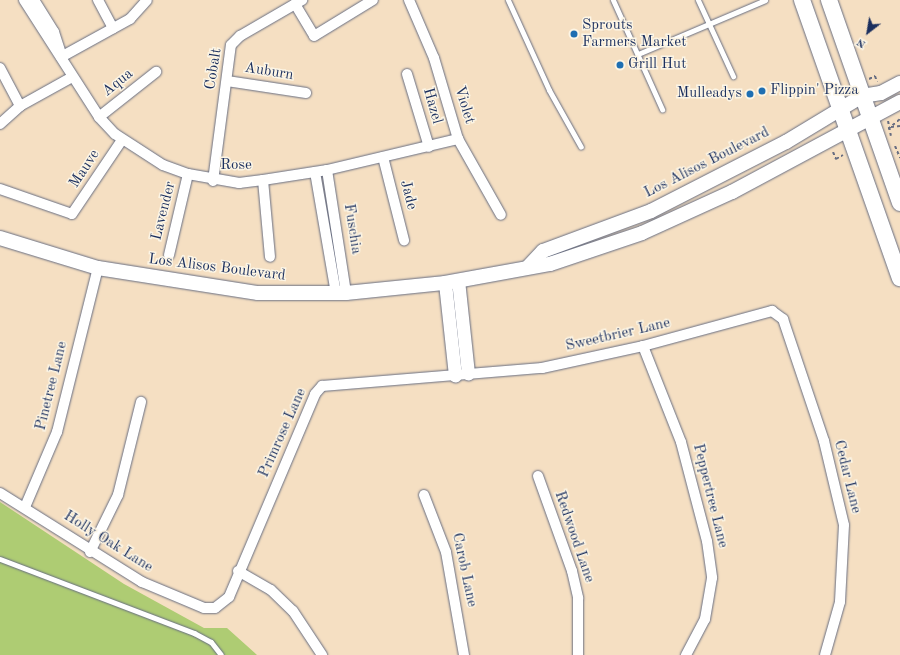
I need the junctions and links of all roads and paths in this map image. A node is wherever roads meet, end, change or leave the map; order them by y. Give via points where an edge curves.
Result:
1 (24, 0) edge
2 (34, 0) edge
3 (98, 0) edge
4 (146, 0) edge
5 (373, 0) edge
6 (409, 0) edge
7 (508, 0) edge
8 (613, 0) edge
9 (698, 0) edge
10 (765, 0) edge
11 (802, 0) edge
12 (299, 2) edge
13 (832, 2) edge
14 (708, 22) junction
15 (113, 28) junction
16 (638, 54) junction
17 (61, 57) junction
18 (0, 68) edge
19 (156, 72) dead end
20 (408, 74) dead end
21 (733, 76) dead end
22 (72, 77) junction
23 (227, 81) junction
24 (900, 83) edge
25 (306, 93) dead end
26 (862, 96) junction
27 (900, 102) edge
28 (20, 106) junction
29 (662, 109) dead end
30 (840, 110) junction
31 (100, 117) junction
32 (871, 119) junction
33 (900, 119) edge
34 (0, 124) edge
35 (900, 126) edge
36 (890, 128) junction
37 (846, 132) junction
38 (458, 139) junction
39 (122, 140) junction
40 (429, 147) junction
41 (581, 147) dead end
42 (383, 157) junction
43 (900, 158) edge
44 (327, 170) junction
45 (315, 172) junction
46 (188, 174) junction
47 (264, 180) junction
48 (213, 181) junction
49 (0, 189) edge
50 (900, 203) edge
51 (501, 214) dead end
52 (0, 238) edge
53 (404, 240) dead end
54 (169, 255) dead end
55 (270, 257) dead end
56 (528, 267) junction
57 (98, 268) junction
58 (900, 278) edge
59 (452, 281) junction
60 (341, 293) junction
61 (777, 312) joint
62 (643, 346) junction
63 (462, 374) junction
64 (142, 402) dead end
65 (538, 476) dead end
66 (0, 493) edge
67 (424, 495) dead end
68 (25, 507) junction
69 (90, 552) junction
70 (0, 559) edge
71 (238, 571) junction
72 (204, 608) joint
73 (221, 655) edge
74 (322, 655) edge
75 (464, 655) edge
76 (578, 655) edge
77 (686, 655) edge
78 (825, 655) edge

1 - 17 street, Rose
2 - 17 street, Rose via 54,32
3 - 15 street
4 - 15 street via 130,19
5 - 12 street via 314,36
6 - 38 street, Violet via 434,58
7 - 41 lane via 549,90
8 - 16 lane
9 - 14 lane
10 - 14 lane
11 - 30 main road
12 - 23 street, Cobalt via 240,36 231,45
13 - 26 main road
14 - 16 lane
14 - 21 lane
15 - 17 street
16 - 29 lane
17 - 22 street, Rose
18 - 28 street
19 - 31 street, Aqua
20 - 40 street, Hazel
22 - 28 street
22 - 31 street, Rose
23 - 25 street, Auburn
23 - 48 street, Cobalt
24 - 26 main road, Los Alisos Boulevard via 881,93
26 - 30 main road, Los Alisos Boulevard
26 - 32 main road
27 - 32 main road, Los Alisos Boulevard
28 - 34 street
30 - 37 main road
30 - 56 main road, Los Alisos Boulevard via 651,212 543,251
31 - 39 street, Rose
32 - 37 main road, Los Alisos Boulevard
32 - 50 main road
33 - 36 path
35 - 36 path
36 - 43 path
37 - 56 main road, Los Alisos Boulevard via 732,192 642,233 550,264
37 - 58 main road
38 - 40 street, Rose
38 - 51 street, Violet
39 - 46 street, Rose via 163,165
39 - 49 street, Mauve via 72,214
40 - 42 street, Rose
42 - 44 street, Rose
42 - 53 street, Jade
44 - 45 street, Rose
44 - 60 street, Fuschia
45 - 47 street, Rose
45 - 60 street, Fuschia
46 - 48 street, Rose
46 - 54 street, Lavender
47 - 48 street, Rose
47 - 55 street
52 - 57 main road, Los Alisos Boulevard
56 - 59 main road, Los Alisos Boulevard
57 - 60 main road, Los Alisos Boulevard via 251,292
57 - 68 street, Pinetree Lane via 57,432
59 - 60 main road, Los Alisos Boulevard
59 - 63 street
61 - 62 street, Sweetbrier Lane via 765,312
61 - 78 street, Cedar Lane via 783,319 824,441 844,525 840,602
62 - 63 street, Sweetbrier Lane via 542,368
62 - 77 street, Peppertree Lane via 681,442 707,541 712,578 705,618
63 - 71 street, Primrose Lane via 322,386 315,394
64 - 69 street via 118,494
65 - 76 street, Redwood Lane via 572,571 578,598
66 - 68 street, Holly Oak Lane
67 - 75 street, Carob Lane via 446,552
68 - 69 street, Holly Oak Lane
69 - 72 street, Holly Oak Lane via 142,582
70 - 73 lane via 194,633 211,642
71 - 72 street, Primrose Lane via 223,604
71 - 74 street via 271,590 290,608

